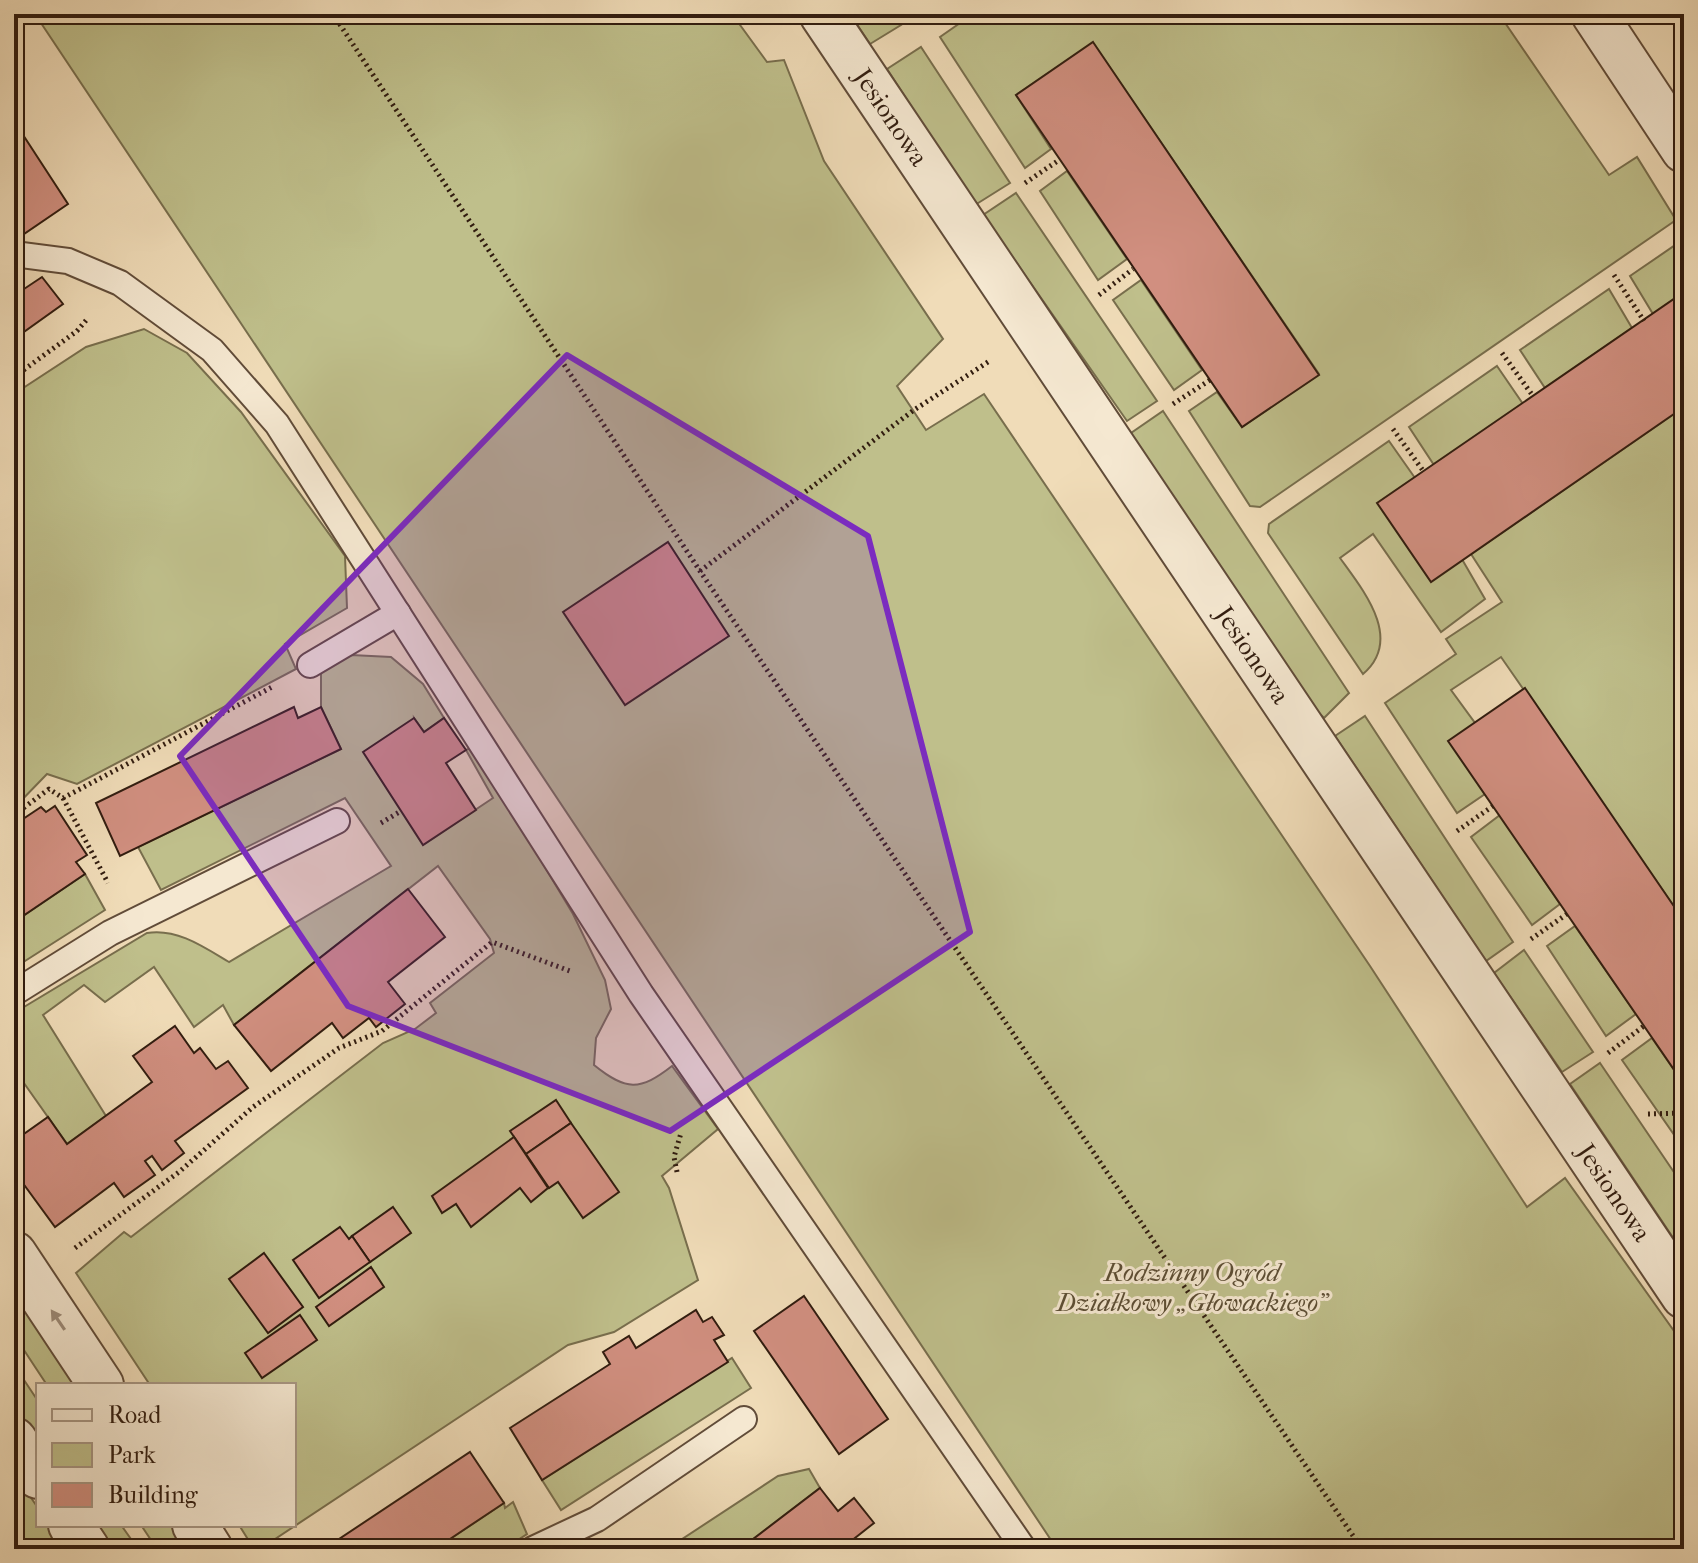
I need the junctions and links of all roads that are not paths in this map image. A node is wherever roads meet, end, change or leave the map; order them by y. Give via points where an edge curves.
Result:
1 (822, 14) edge
2 (1594, 14) edge
3 (1684, 150) edge
4 (14, 254) edge
5 (398, 613) junction
6 (310, 665) road end
7 (337, 821) dead end
8 (14, 993) edge
9 (22, 1266) edge
10 (1684, 1296) edge
11 (100, 1383) edge
12 (744, 1419) dead end
13 (14, 1440) edge
14 (36, 1473) edge
15 (72, 1527) edge
16 (196, 1527) edge
17 (87, 1549) edge
18 (210, 1549) edge
19 (533, 1549) edge
20 (1024, 1549) edge

1 - 10 street, Jesionowa
2 - 3 street
4 - 5 lane via 68,261 120,283 212,350 277,424
5 - 6 lane
5 - 20 lane via 641,994
7 - 8 lane via 129,923
11 -> 9 street
12 - 19 lane via 597,1519
13 - 14 street
15 - 17 street
16 - 18 street

